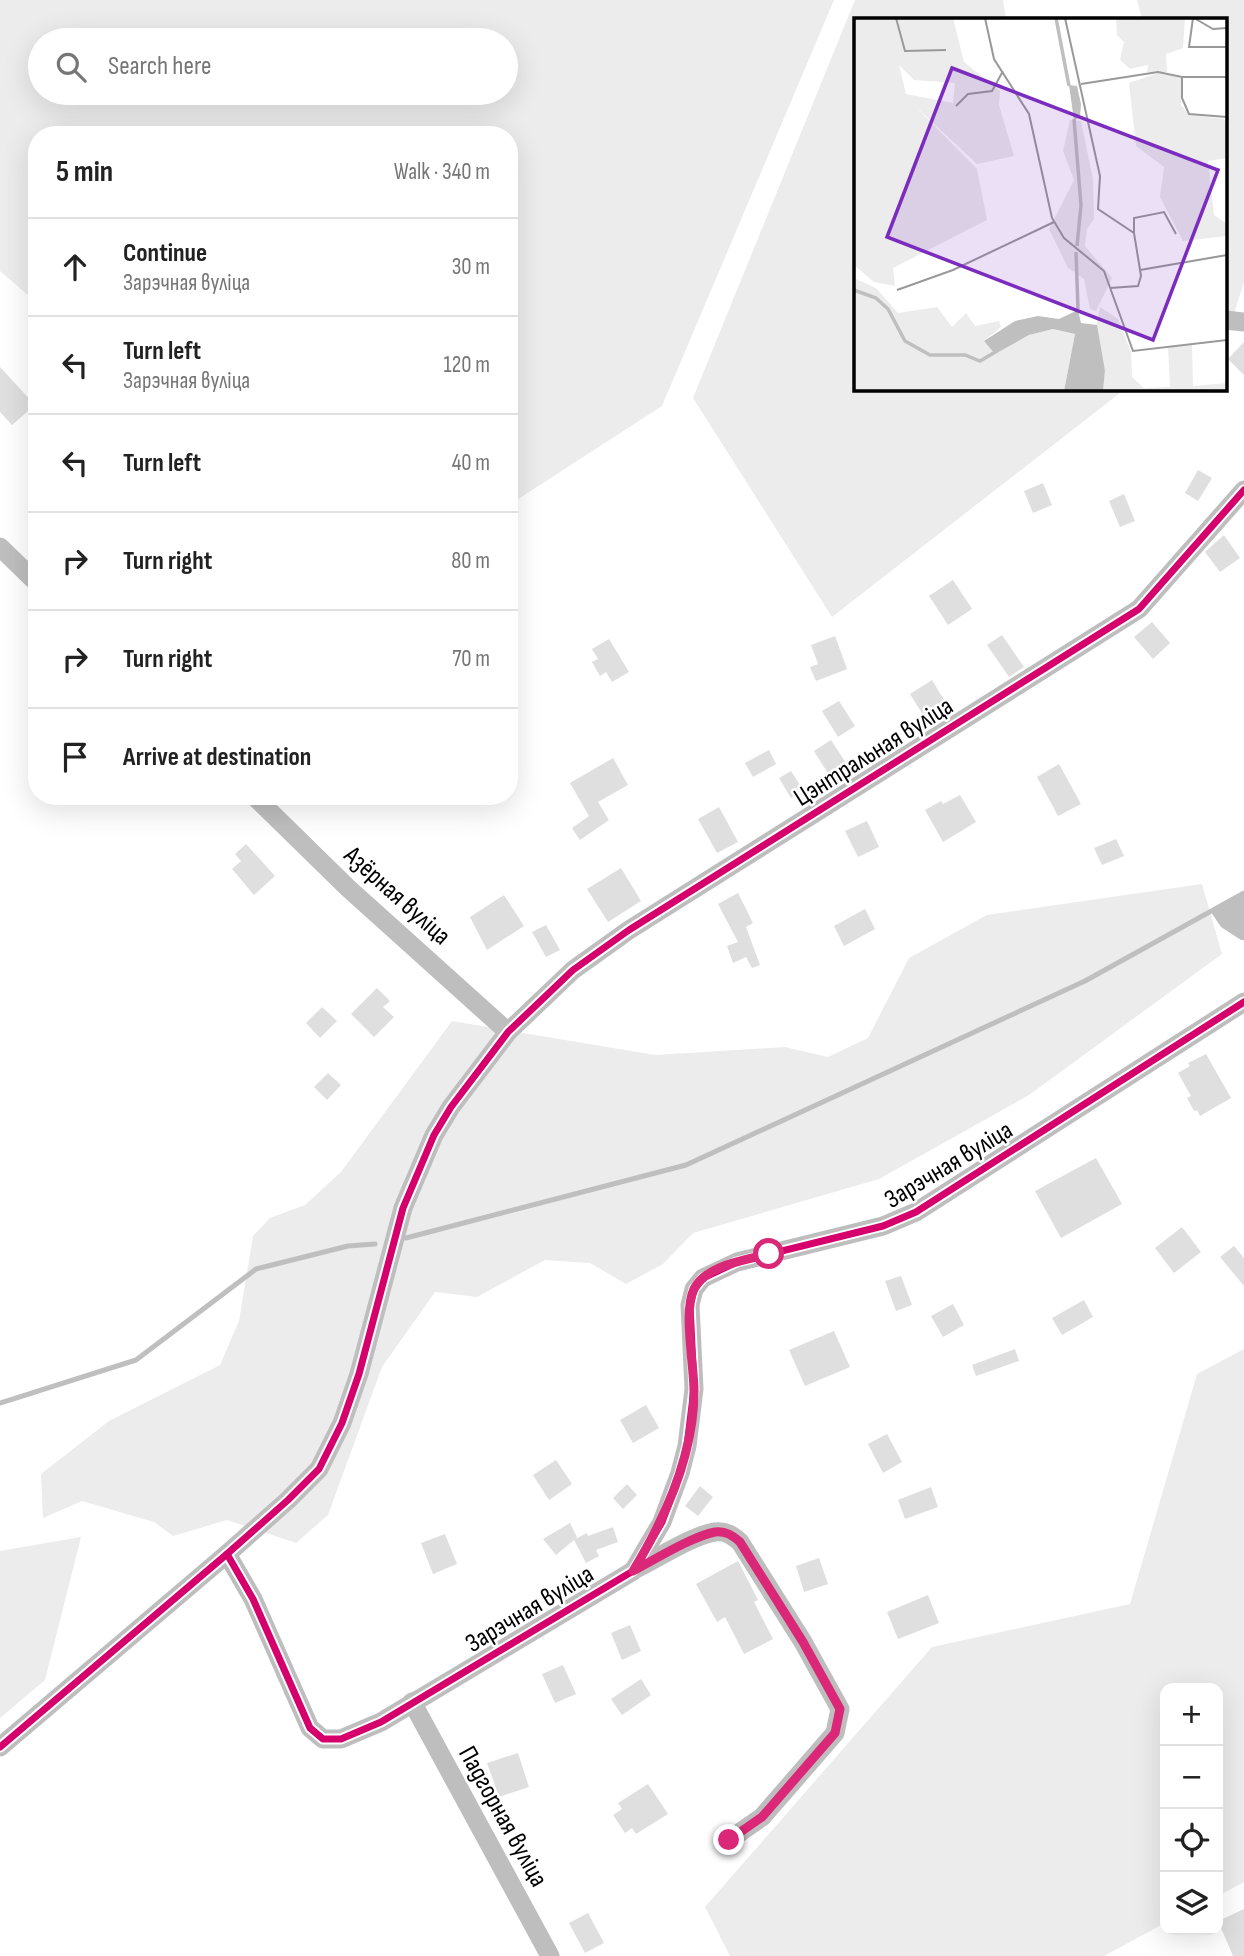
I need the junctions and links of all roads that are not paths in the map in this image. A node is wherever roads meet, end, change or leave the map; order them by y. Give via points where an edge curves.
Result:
1 (1226, 320) edge
2 (1244, 322) edge
3 (1244, 489) edge
4 (0, 548) edge
5 (28, 574) edge
6 (263, 805) edge
7 (1244, 1002) edge
8 (508, 1031) junction
9 (227, 1554) junction
10 (633, 1571) junction
11 (412, 1702) junction
12 (0, 1747) edge
13 (729, 1840) dead end
14 (550, 1956) edge

1 - 2 street
3 - 8 street, Цэнтральная вуліца via 1139,609 629,930 573,970
4 - 5 street
6 - 8 street, Азёрная вуліца
7 - 10 street, Зарэчная вуліца via 916,1212 883,1226 737,1262 703,1278 690,1305 694,1389 687,1446 662,1522
8 - 9 street, Цэнтральная вуліца via 434,1135 403,1209 359,1374 319,1469
9 - 11 street, Зарэчная вуліца via 253,1599 310,1728 323,1739 361,1732
9 - 12 street, Цэнтральная вуліца
10 - 11 street, Зарэчная вуліца
10 - 13 street via 699,1538 729,1533 740,1542 796,1630 840,1709 835,1733 762,1817
11 - 14 street, Падгорная вуліца

